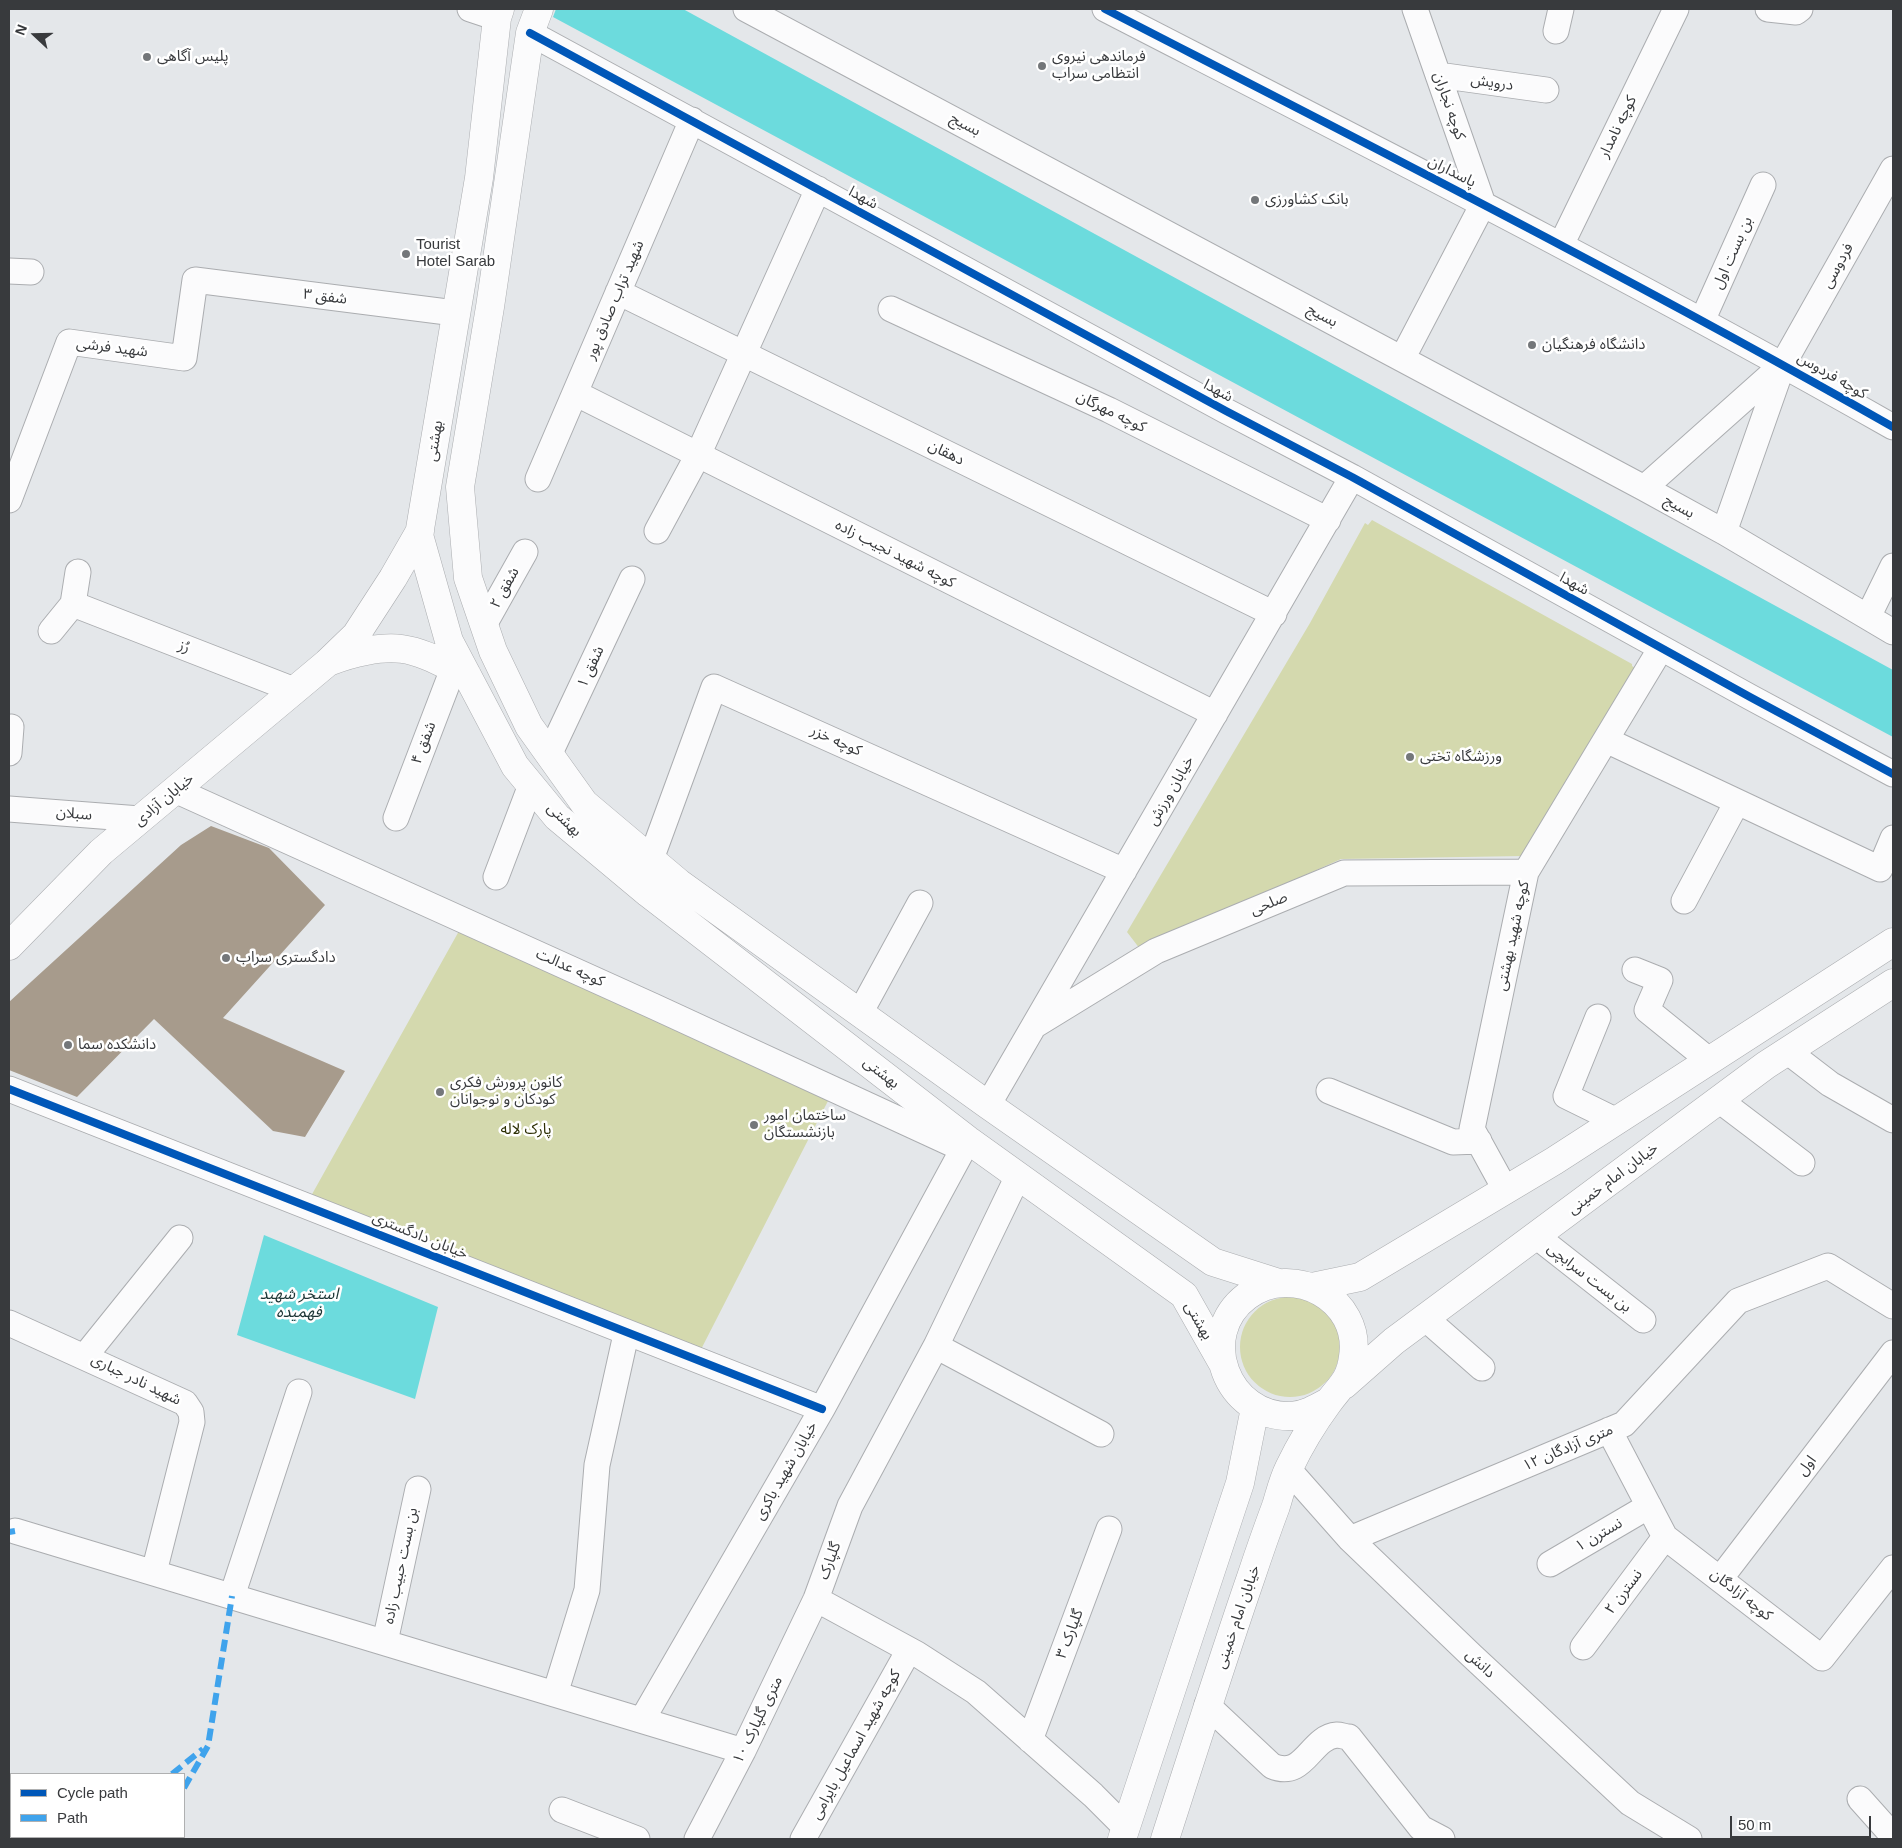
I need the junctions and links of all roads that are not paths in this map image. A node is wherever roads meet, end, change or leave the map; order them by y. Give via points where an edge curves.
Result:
1 (470, 9) edge
2 (746, 9) edge
3 (1105, 9) edge
4 (1415, 9) edge
5 (1676, 9) edge
6 (1768, 9) edge
7 (1800, 9) edge
8 (498, 13) edge
9 (535, 21) edge
10 (1438, 75) junction
11 (1546, 90) dead end
12 (692, 120) junction
13 (1893, 169) edge
14 (1763, 185) dead end
15 (818, 189) junction
16 (1484, 204) junction
17 (1561, 245) junction
18 (195, 280) joint
19 (618, 292) junction
20 (891, 309) dead end
21 (455, 313) junction
22 (1702, 321) junction
23 (744, 354) junction
24 (1402, 359) junction
25 (1783, 364) junction
26 (575, 393) junction
27 (1893, 426) edge
28 (698, 455) junction
29 (1352, 477) junction
30 (538, 479) dead end
31 (1644, 488) junction
32 (9, 500) edge
33 (1328, 520) junction
34 (420, 531) junction
35 (657, 531) dead end
36 (1724, 532) junction
37 (525, 552) dead end
38 (1893, 566) edge
39 (78, 572) dead end
40 (632, 580) dead end
41 (74, 604) junction
42 (1274, 614) junction
43 (1868, 617) junction
44 (484, 624) junction
45 (51, 631) dead end
46 (1893, 632) edge
47 (1660, 648) junction
48 (327, 663) junction
49 (460, 672) junction
50 (294, 690) junction
51 (1215, 714) junction
52 (11, 727) dead end
53 (1606, 740) junction
54 (9, 752) edge
55 (549, 755) junction
56 (1893, 774) edge
57 (531, 785) junction
58 (175, 790) junction
59 (1737, 802) junction
60 (9, 809) edge
61 (396, 818) dead end
62 (140, 820) junction
63 (1893, 838) edge
64 (651, 859) junction
65 (1124, 871) junction
66 (1526, 872) junction
67 (496, 877) dead end
68 (1684, 901) dead end
69 (920, 903) dead end
70 (1893, 942) edge
71 (9, 946) edge
72 (1635, 970) dead end
73 (1893, 983) edge
74 (860, 1013) junction
75 (1598, 1016) dead end
76 (1035, 1025) junction
77 (1788, 1051) junction
78 (1710, 1061) junction
79 (9, 1089) edge
80 (1329, 1091) dead end
81 (1719, 1100) junction
82 (988, 1105) junction
83 (1617, 1120) junction
84 (1893, 1120) edge
85 (1479, 1141) junction
86 (966, 1144) junction
87 (1802, 1163) dead end
88 (1018, 1176) junction
89 (1505, 1190) junction
90 (1536, 1236) junction
91 (180, 1238) dead end
92 (1279, 1283) junction
93 (1312, 1287) junction
94 (1893, 1306) edge
95 (1425, 1318) junction
96 (1643, 1320) dead end
97 (9, 1323) edge
98 (625, 1339) dead end
99 (936, 1346) junction
100 (1893, 1353) edge
101 (85, 1356) junction
102 (1222, 1362) junction
103 (1482, 1368) dead end
104 (299, 1392) dead end
105 (1335, 1395) junction
106 (1255, 1408) junction
107 (822, 1410) junction
108 (1609, 1430) junction
109 (1101, 1434) dead end
110 (1288, 1469) junction
111 (418, 1489) dead end
112 (1649, 1506) junction
113 (1109, 1529) dead end
114 (15, 1531) dead end
115 (1665, 1537) junction
116 (1350, 1539) junction
117 (1550, 1564) dead end
118 (1893, 1568) edge
119 (154, 1572) junction
120 (1720, 1579) junction
121 (232, 1596) junction
122 (816, 1599) junction
123 (385, 1642) junction
124 (1582, 1647) dead end
125 (909, 1650) junction
126 (555, 1694) junction
127 (1207, 1705) junction
128 (642, 1720) junction
129 (1030, 1740) junction
130 (743, 1751) junction
131 (1860, 1799) dead end
132 (562, 1810) dead end
133 (1124, 1834) edge
134 (1893, 1836) edge
135 (637, 1839) edge
136 (697, 1839) edge
137 (803, 1839) edge
138 (1165, 1839) edge
139 (1442, 1839) edge
140 (1689, 1839) edge

1 - 8 street
2 - 24 street, بسیج
3 - 16 street, پاسداران
4 - 10 street, کوچه نجاران
5 - 17 street, کوچه نامدار
6 - 7 street via 1796,12
8 - 9 main road
8 - 21 main road, بهشتی via 479,178
9 - 12 street, شهدا
9 - 44 main road, بهشتی via 460,487 468,578
10 - 11 street, درویش
10 - 16 street, کوچه نجاران
12 - 15 street, شهدا
12 - 19 street, شهید تراب صادق پور
13 - 25 street, فردوسی
14 - 22 street, بن بست اول
15 - 23 street
15 - 29 street, شهدا
16 - 17 street, پاسداران
16 - 24 street
17 - 22 street, پاسداران
18 - 21 street, شفق ۳
18 - 32 street, شهید فرشی via 184,358 69,342
19 - 23 street, دهقان
19 - 26 street, شهید تراب صادق پور
20 - 33 street, کوچه مهرگان via 1109,410
21 - 34 main road, بهشتی
22 - 25 street, پاسداران
23 - 28 street
23 - 42 street, دهقان
24 - 31 street, بسیج
25 - 27 street, کوچه فردوس
25 - 31 street
25 - 36 street
26 - 28 street, کوچه شهید نجیب زاده
26 - 30 street, شهید تراب صادق پور
28 - 35 street
28 - 51 street, کوچه شهید نجیب زاده
29 - 33 street, خیابان ورزش
29 - 47 street, شهدا
31 - 36 street, بسیج
33 - 42 street, خیابان ورزش
34 - 48 main road via 356,635
34 - 49 main road, بهشتی
36 - 43 street, بسیج
37 - 44 street, شفق ۲
38 - 43 street
39 - 41 street
40 - 55 street, شفق ۱
41 - 45 street
41 - 50 street, رُز
42 - 51 street, خیابان ورزش
43 - 46 street, بسیج
44 - 55 main road, بهشتی via 529,726
47 - 53 street, کوچه شهید بهشتی
47 - 56 street, شهدا
48 - 49 main road via 351,653 402,649
48 - 50 main road, خیابان آزادی
49 - 57 main road, بهشتی via 515,766
49 - 61 street, شفق ۴
50 - 58 main road, خیابان آزادی
51 - 65 street, خیابان ورزش
52 - 54 street
53 - 59 street
53 - 66 street, کوچه شهید بهشتی
55 - 64 main road, بهشتی via 584,803
57 - 67 street
57 - 86 main road, بهشتی via 557,817 648,893
58 - 62 main road, خیابان آزادی
58 - 86 street, کوچه عدالت
59 - 63 street via 1880,869
59 - 68 street
60 - 62 street, سبلان
62 - 71 main road, خیابان آزادی via 101,852
64 - 65 street, کوچه خزر via 714,687
64 - 74 main road, بهشتی
65 - 76 street, خیابان ورزش
66 - 76 street, صلحی via 1344,873 1156,951
66 - 85 street, کوچه شهید بهشتی via 1472,1129
69 - 74 street
70 - 78 main road
72 - 78 street via 1660,980 1647,1010
73 - 77 main road, خیابان امام خمینی
74 - 82 main road, بهشتی
75 - 83 street via 1566,1096
76 - 82 street, خیابان ورزش
77 - 81 main road, خیابان امام خمینی
77 - 84 street via 1830,1084
78 - 83 main road
79 - 107 street, خیابان دادگستری
80 - 85 street via 1453,1142
81 - 87 street
81 - 90 main road, خیابان امام خمینی
82 - 86 main road
82 - 92 main road, بهشتی via 1213,1262
83 - 89 main road
85 - 89 street, کوچه شهید بهشتی
86 - 88 main road, بهشتی
86 - 107 street, خیابان شهید باکری
88 - 99 street, گلپارک
88 - 102 main road, بهشتی via 1184,1295
89 - 93 main road via 1360,1277
90 - 95 main road, خیابان امام خمینی
90 - 96 street, بن بست سرابچی
91 - 101 street
92 - 93 main road
92 - 102 main road via 1246,1297 1234,1310 1225,1326
93 - 105 main road via 1339,1307 1353,1338 1350,1372
94 - 108 street, ۱۲ متری آزادگان via 1828,1266 1738,1301 1624,1424
95 - 103 street
95 - 105 main road, خیابان امام خمینی via 1394,1341
97 - 101 street, شهید نادر جباری
98 - 126 street via 597,1465 587,1590
99 - 109 street
99 - 122 street, گلپارک via 850,1506
100 - 120 street, اول
101 - 119 street, شهید نادر جباری via 186,1403 191,1412 192,1422
102 - 106 main road via 1240,1396
104 - 121 street
105 - 106 main road via 1311,1411 1292,1416
105 - 110 main road, خیابان امام خمینی
106 - 133 main road via 1240,1483
107 - 128 street, خیابان شهید باکری
108 - 112 street, کوچه آزادگان
108 - 116 street, ۱۲ متری آزادگان
110 - 116 street, دانش
110 - 127 main road, خیابان امام خمینی
111 - 123 street, بن بست حبیب زاده
112 - 115 street, کوچه آزادگان
112 - 117 street, نسترن ۱
113 - 129 street, گلپارک ۳
114 - 119 street
115 - 120 street, کوچه آزادگان
115 - 124 street, نسترن ۲
116 - 140 street, دانش via 1630,1803
118 - 120 street, کوچه آزادگان via 1822,1658
119 - 121 street
121 - 123 street
122 - 125 street, گلپارک
122 - 130 street, ۱۰ متری گلپارک
123 - 126 street
125 - 129 street, گلپارک via 976,1692
125 - 137 street, کوچه شهید اسماعیل بایرامی
126 - 128 street
127 - 138 main road, خیابان امام خمینی
127 - 139 street via 1272,1766 1282,1770 1293,1769 1327,1738 1349,1737 1421,1828
128 - 130 street
129 - 133 street, گلپارک via 1092,1795
130 - 136 street, ۱۰ متری گلپارک
131 - 134 street
132 - 135 street

